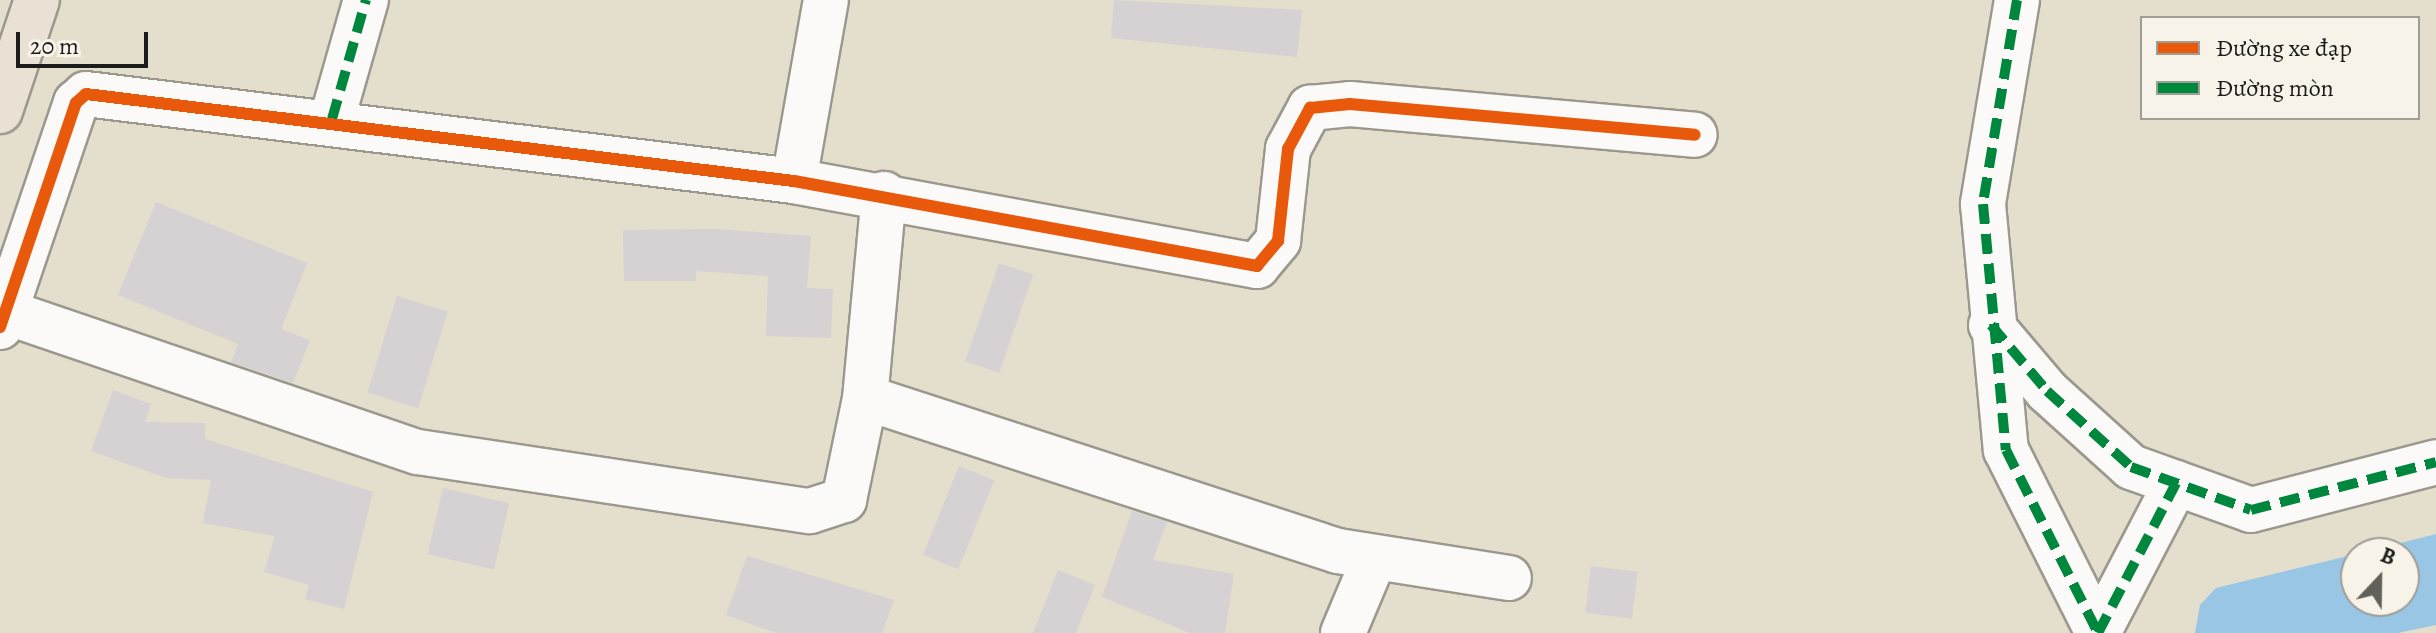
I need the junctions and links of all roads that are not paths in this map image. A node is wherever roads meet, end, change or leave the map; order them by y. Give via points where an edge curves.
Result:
1 (37, 0) edge
2 (366, 0) edge
3 (826, 0) edge
4 (2017, 0) edge
5 (0, 111) edge
6 (332, 119) junction
7 (1695, 135) dead end
8 (794, 181) junction
9 (884, 194) junction
10 (2, 316) edge
11 (1991, 325) junction
12 (865, 399) junction
13 (2436, 462) edge
14 (2176, 483) junction
15 (1375, 557) junction
16 (1509, 578) dead end
17 (1343, 633) edge
18 (2098, 633) edge

1 - 5 main road
2 - 6 street
3 - 8 street
4 - 11 street via 1983,204
6 - 8 street
6 - 10 street via 86,94 76,103
7 - 9 street via 1350,104 1310,108 1288,149 1278,241 1257,266
8 - 9 street
9 - 12 street
10 - 12 street via 418,452 810,511 844,500
11 - 14 street via 2047,391 2131,467
11 - 18 street via 2006,450
12 - 15 street via 1203,502 1338,551
13 - 14 street via 2251,510
14 - 18 street
15 - 16 street
15 - 17 street

